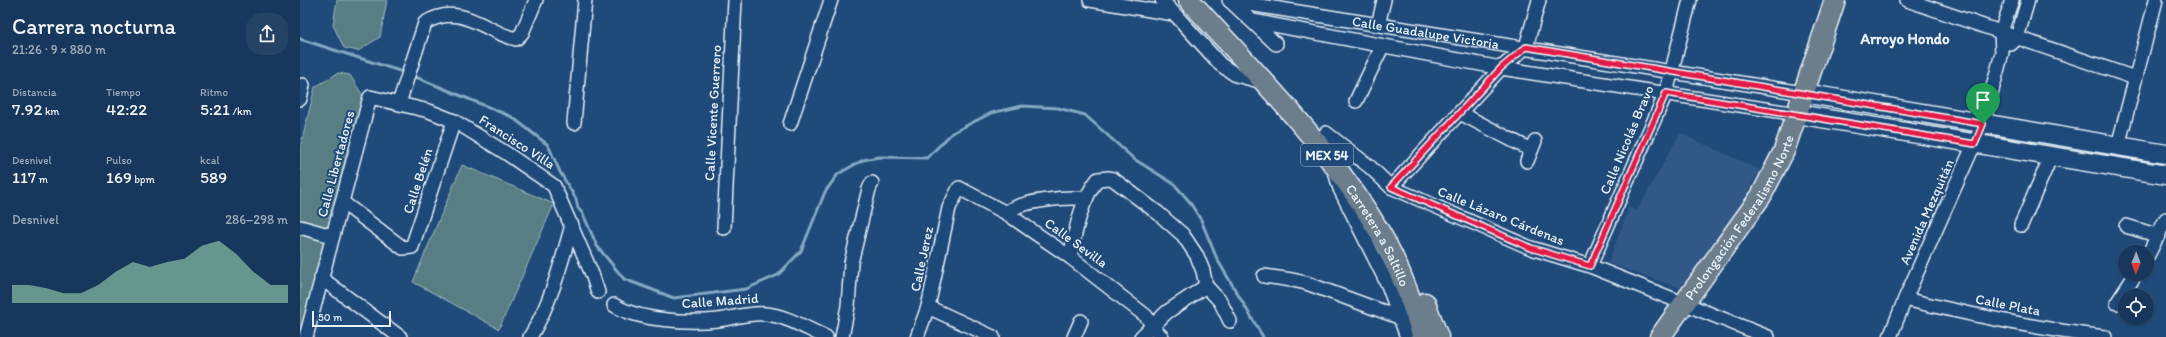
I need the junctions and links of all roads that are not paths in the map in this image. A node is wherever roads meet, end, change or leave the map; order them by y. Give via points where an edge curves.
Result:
1 (536, 0) edge
2 (585, 0) edge
3 (735, 0) edge
4 (831, 0) edge
5 (1090, 0) edge
6 (1162, 0) edge
7 (1189, 0) edge
8 (1206, 0) edge
9 (1230, 0) edge
10 (1384, 0) edge
11 (1540, 0) edge
12 (1690, 0) edge
13 (1835, 0) edge
14 (1907, 0) edge
15 (2012, 0) edge
16 (2028, 0) edge
17 (2156, 0) edge
18 (1174, 14) junction
19 (1253, 22) junction
20 (1378, 25) junction
21 (2001, 32) junction
22 (2017, 38) junction
23 (1276, 44) dead end
24 (1382, 47) junction
25 (1526, 47) junction
26 (2002, 53) junction
27 (1501, 68) junction
28 (1672, 71) junction
29 (2135, 78) junction
30 (1264, 83) junction
31 (303, 85) dead end
32 (1666, 93) junction
33 (1803, 93) junction
34 (300, 99) edge
35 (1356, 101) dead end
36 (399, 103) junction
37 (1460, 113) junction
38 (1797, 114) junction
39 (454, 121) junction
40 (574, 124) dead end
41 (790, 124) dead end
42 (1983, 124) junction
43 (1326, 133) junction
44 (1975, 144) junction
45 (2118, 146) junction
46 (1531, 151) dead end
47 (2166, 154) edge
48 (2051, 156) junction
49 (1332, 162) junction
50 (2166, 175) edge
51 (872, 183) dead end
52 (1391, 187) junction
53 (959, 188) joint
54 (1086, 198) junction
55 (342, 202) junction
56 (1006, 214) junction
57 (2166, 219) edge
58 (572, 225) junction
59 (2021, 225) dead end
60 (2126, 226) dead end
61 (300, 227) edge
62 (724, 228) dead end
63 (327, 234) junction
64 (2159, 236) junction
65 (2154, 245) edge
66 (1070, 257) junction
67 (1590, 266) junction
68 (1264, 276) dead end
69 (321, 278) junction
70 (1206, 286) junction
71 (598, 292) dead end
72 (1905, 299) junction
73 (614, 304) dead end
74 (1684, 304) junction
75 (928, 307) junction
76 (1400, 318) junction
77 (1081, 321) dead end
78 (1230, 321) dead end
79 (1152, 326) junction
80 (306, 337) edge
81 (400, 337) edge
82 (530, 337) edge
83 (826, 337) edge
84 (842, 337) edge
85 (917, 337) edge
86 (993, 337) edge
87 (1074, 337) edge
88 (1141, 337) edge
89 (1162, 337) edge
90 (1407, 337) edge
91 (1423, 337) edge
92 (1438, 337) edge
93 (1660, 337) edge
94 (1768, 337) edge
95 (1890, 337) edge
96 (2106, 337) edge

1 - 36 street via 522,33 516,39 509,38 473,19 446,16 433,18 425,23
2 - 40 street
3 - 62 street, Calle Vicente Guerrero
4 - 41 street
5 - 18 street
6 - 18 street
7 - 30 main road, Carretera a Saltillo / MEX 54
8 - 43 main road, Carretera a Saltillo / MEX 54
9 - 19 street
9 - 20 street, Calle Guadalupe Victoria
10 - 20 street
11 - 25 street
12 - 28 street, Calle Nicolás Bravo
13 - 33 main road, Prolongación Federalismo Norte
14 - 21 street
15 - 21 street, Avenida Mezquitán
16 - 22 street
17 - 29 street
18 - 30 street via 1229,71
19 - 23 street
19 - 24 street, Calle Guadalupe Victoria
20 - 25 street, Calle Guadalupe Victoria
21 - 22 street
21 - 26 street, Avenida Mezquitán
22 - 26 street
22 - 29 street
24 - 27 street, Calle Guadalupe Victoria
24 - 35 street
25 - 27 street
25 - 28 street, Calle Guadalupe Victoria
26 - 42 street, Avenida Mezquitán
27 - 32 street, Calle Guadalupe Victoria
27 - 37 street
28 - 32 street, Calle Nicolás Bravo
28 - 33 street, Calle Guadalupe Victoria
29 - 45 street
30 - 49 main road, Carretera a Saltillo / MEX 54
31 - 34 street
32 - 38 street, Calle Guadalupe Victoria
32 - 67 street, Calle Nicolás Bravo
33 - 38 main road, Prolongación Federalismo Norte
33 - 42 main road, Calle Guadalupe Victoria
36 - 39 street, Francisco Villa
36 - 55 street, Calle Libertadores via 370,97
37 - 46 street
37 - 52 street
38 - 44 main road, Calle Guadalupe Victoria
38 - 74 main road, Prolongación Federalismo Norte via 1784,151 1761,196
39 - 55 street, Calle Belén via 414,245 410,249 403,248
39 - 58 street, Francisco Villa via 554,186
42 - 44 street, Avenida Mezquitán
42 - 45 main road, Calle Guadalupe Victoria
43 - 52 street, Calle Lázaro Cárdenas
43 - 92 main road, Carretera a Saltillo / MEX 54 via 1369,190 1390,226 1412,270
44 - 48 main road, Calle Guadalupe Victoria
44 - 72 street, Avenida Mezquitán
45 - 47 main road, Calle Guadalupe Victoria
48 - 50 main road, Calle Guadalupe Victoria
48 - 59 street
49 - 76 street via 1340,189 1388,285
49 - 91 main road, Carretera a Saltillo / MEX 54 via 1380,232 1402,278
51 - 84 street via 851,263 848,306
52 - 67 street, Calle Lázaro Cárdenas via 1531,248
53 - 56 street, Calle Sevilla
53 - 75 street, Calle Jerez via 949,208
54 - 56 street via 1069,197 1032,202 1013,208
54 - 66 street via 1077,222
54 - 70 street via 1098,180 1109,178 1117,182 1183,236 1197,256
55 - 63 street, Calle Libertadores
56 - 66 street, Calle Sevilla
57 - 64 street
58 - 71 street, Francisco Villa
58 - 82 street via 544,315
60 - 64 street
61 - 63 street
63 - 69 street, Calle Libertadores
64 - 65 street
66 - 79 street, Calle Sevilla via 1146,316
67 - 74 street, Calle Lázaro Cárdenas
68 - 76 street via 1306,283
69 - 80 street, Calle Libertadores
69 - 81 street
70 - 78 street via 1220,301
70 - 79 street via 1167,312
72 - 95 street, Avenida Mezquitán
72 - 96 street, Calle Plata via 1973,315
73 - 83 street, Calle Madrid via 628,312 672,320 716,320 767,314 784,318
74 - 93 main road, Prolongación Federalismo Norte
74 - 94 street, Calle Lázaro Cárdenas
75 - 85 street, Calle Jerez
75 - 86 street
76 - 90 street
77 - 87 street
79 - 88 street
79 - 89 street, Calle Sevilla

